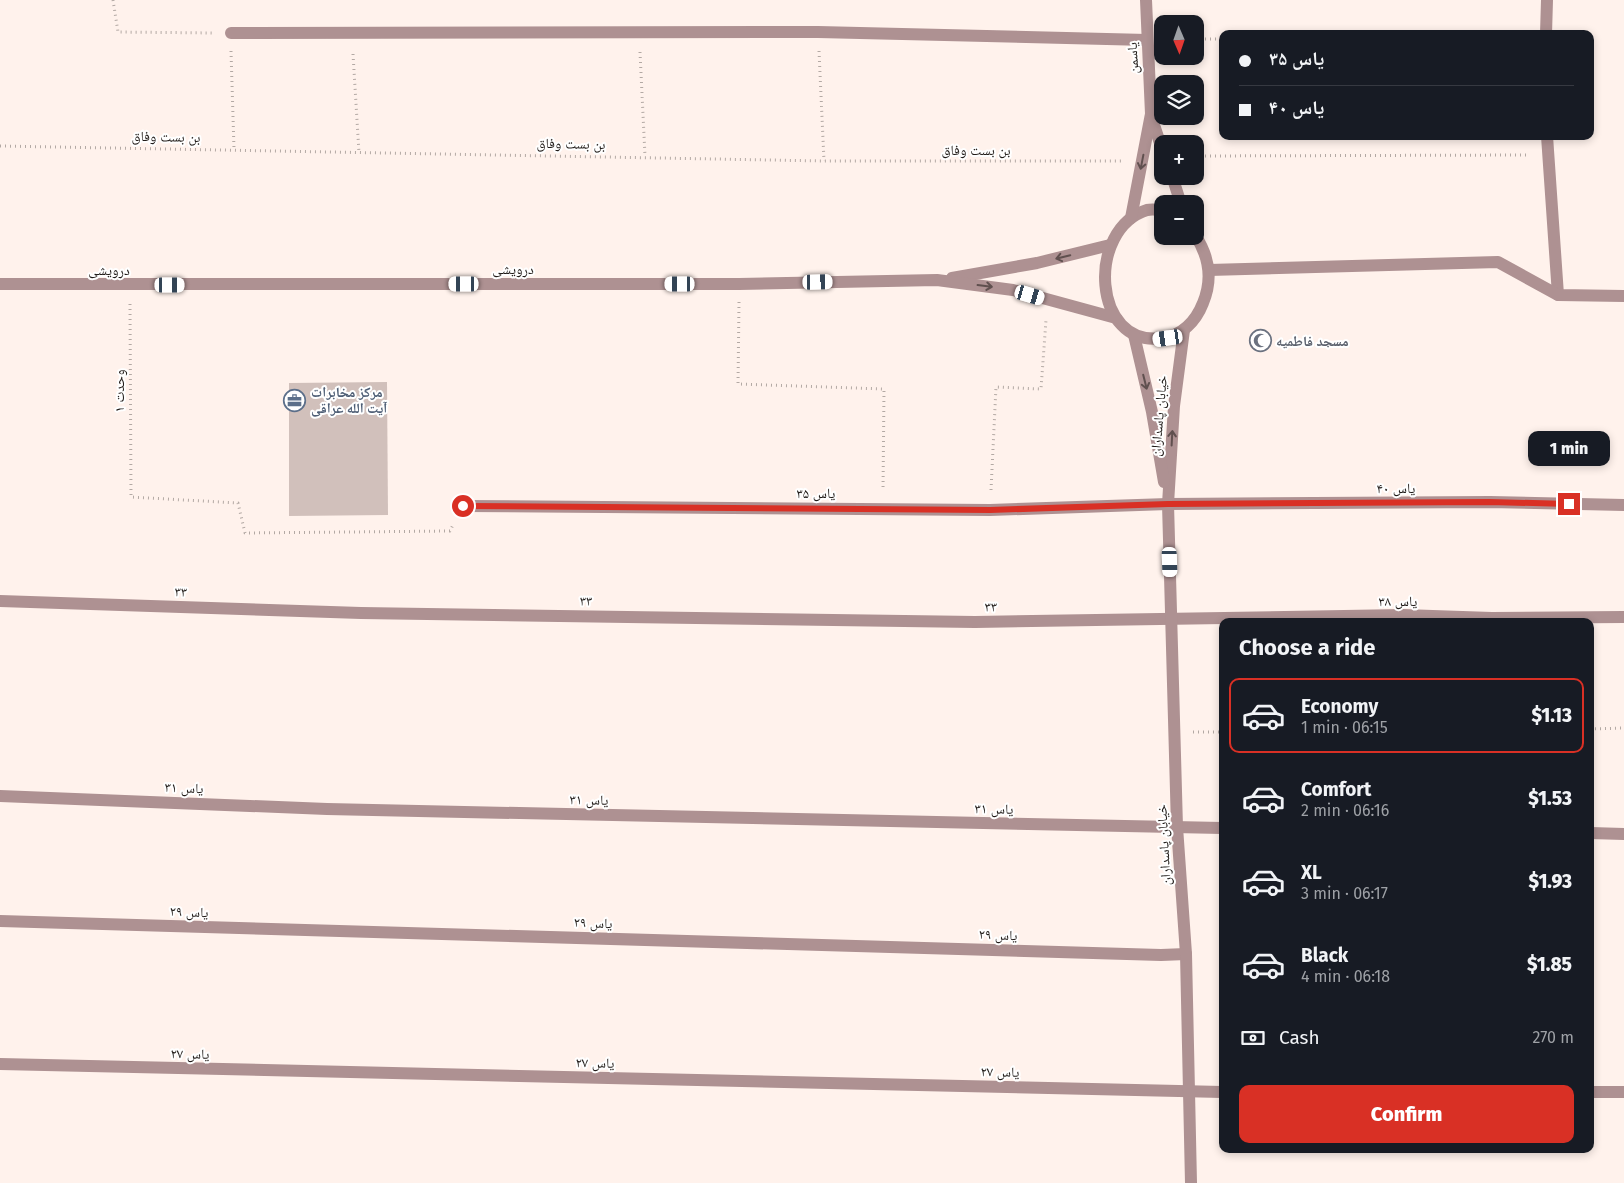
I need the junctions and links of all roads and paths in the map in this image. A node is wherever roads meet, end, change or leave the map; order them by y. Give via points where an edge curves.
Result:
1 (113, 0) edge
2 (1146, 0) edge
3 (1547, 0) edge
4 (1546, 30) edge
5 (352, 32) junction
6 (639, 32) junction
7 (818, 32) junction
8 (231, 33) junction
9 (1219, 38) edge
10 (1204, 39) edge
11 (1147, 40) junction
12 (1151, 114) junction
13 (1158, 135) edge
14 (1547, 140) edge
15 (0, 146) edge
16 (234, 149) junction
17 (360, 153) junction
18 (1547, 155) junction
19 (644, 156) junction
20 (1204, 156) edge
21 (824, 161) junction
22 (1142, 161) junction
23 (1154, 209) edge
24 (1131, 218) junction
25 (1110, 245) junction
26 (1201, 245) edge
27 (1209, 270) junction
28 (937, 280) junction
29 (0, 284) edge
30 (739, 284) junction
31 (130, 285) junction
32 (1558, 295) junction
33 (1624, 296) edge
34 (1048, 300) junction
35 (1116, 318) junction
36 (1184, 330) junction
37 (1134, 335) junction
38 (1168, 504) junction
39 (1624, 505) edge
40 (463, 506) joint
41 (883, 509) junction
42 (990, 510) junction
43 (0, 601) edge
44 (1624, 617) edge
45 (1219, 618) edge
46 (1230, 618) edge
47 (1492, 618) edge
48 (1492, 618) edge
49 (1172, 619) junction
50 (1624, 728) edge
51 (1594, 729) edge
52 (1174, 732) junction
53 (1219, 732) edge
54 (0, 796) edge
55 (1178, 827) junction
56 (1219, 828) edge
57 (1594, 833) edge
58 (1624, 834) edge
59 (0, 921) edge
60 (1186, 954) junction
61 (0, 1064) edge
62 (1189, 1091) junction
63 (1219, 1092) edge
64 (1594, 1092) edge
65 (1624, 1092) edge
66 (1191, 1183) edge

1 - 8 path via 118,32
2 - 11 street, یاسمن
3 - 4 street
5 - 6 street
5 - 8 street
5 - 17 path
6 - 7 street
6 - 19 path
7 - 11 street
7 - 21 path
8 - 16 path
9 - 10 path
11 - 12 street, یاسمن
12 - 13 street, یاسمن
12 - 22 street, یاسمن
14 - 18 street
15 - 16 path, بن بست وفاق
16 - 17 path, بن بست وفاق
17 - 19 path, بن بست وفاق
18 - 20 path
18 - 32 street
19 - 21 path, بن بست وفاق
21 - 22 path, بن بست وفاق
22 -> 24 street, یاسمن
23 - 24 street
24 - 25 street
25 -> 28 street via 1037,263
25 - 35 street via 1104,265 1105,280 1110,308
26 - 27 street
27 - 32 street via 1498,262
27 - 36 street via 1208,292 1199,313
28 - 30 street, درویشی
28 -> 34 street via 1012,290
29 - 31 street, درویشی
30 - 31 street, درویشی
30 - 41 path via 738,384 884,389
31 - 40 path, وحدت ۱ via 131,497 238,503 245,533 450,531
32 - 33 street
34 - 35 street
34 - 42 path via 1041,389 996,387
35 - 37 street
36 - 37 street via 1168,338 1150,340
38 -> 36 street, خیابان پاسداران via 1174,406
37 -> 38 street, خیابان پاسداران
38 - 39 street, یاس ۴۰ via 1490,502
38 - 42 street, یاس ۳۵
38 - 49 street, خیابان پاسداران
40 - 41 street, یاس ۳۵
41 - 42 street, یاس ۳۵
43 - 49 street, ۳۳ via 361,613 975,622
44 - 48 street, یاس ۳۸
45 - 49 street, یاس ۳۸
46 - 47 street, یاس ۳۸ via 1403,615
49 - 52 street, خیابان پاسداران
50 - 51 path
52 - 53 path
52 - 55 street, خیابان پاسداران
54 - 55 street, یاس ۳۱ via 327,809
55 - 56 street, یاس ۳۱
55 - 60 street, خیابان پاسداران
57 - 58 street
59 - 60 street, یاس ۲۹
60 - 62 street, خیابان پاسداران
61 - 62 street, یاس ۲۷
62 - 63 street, یاس ۲۷
62 - 66 street, خیابان پاسداران
64 - 65 street

